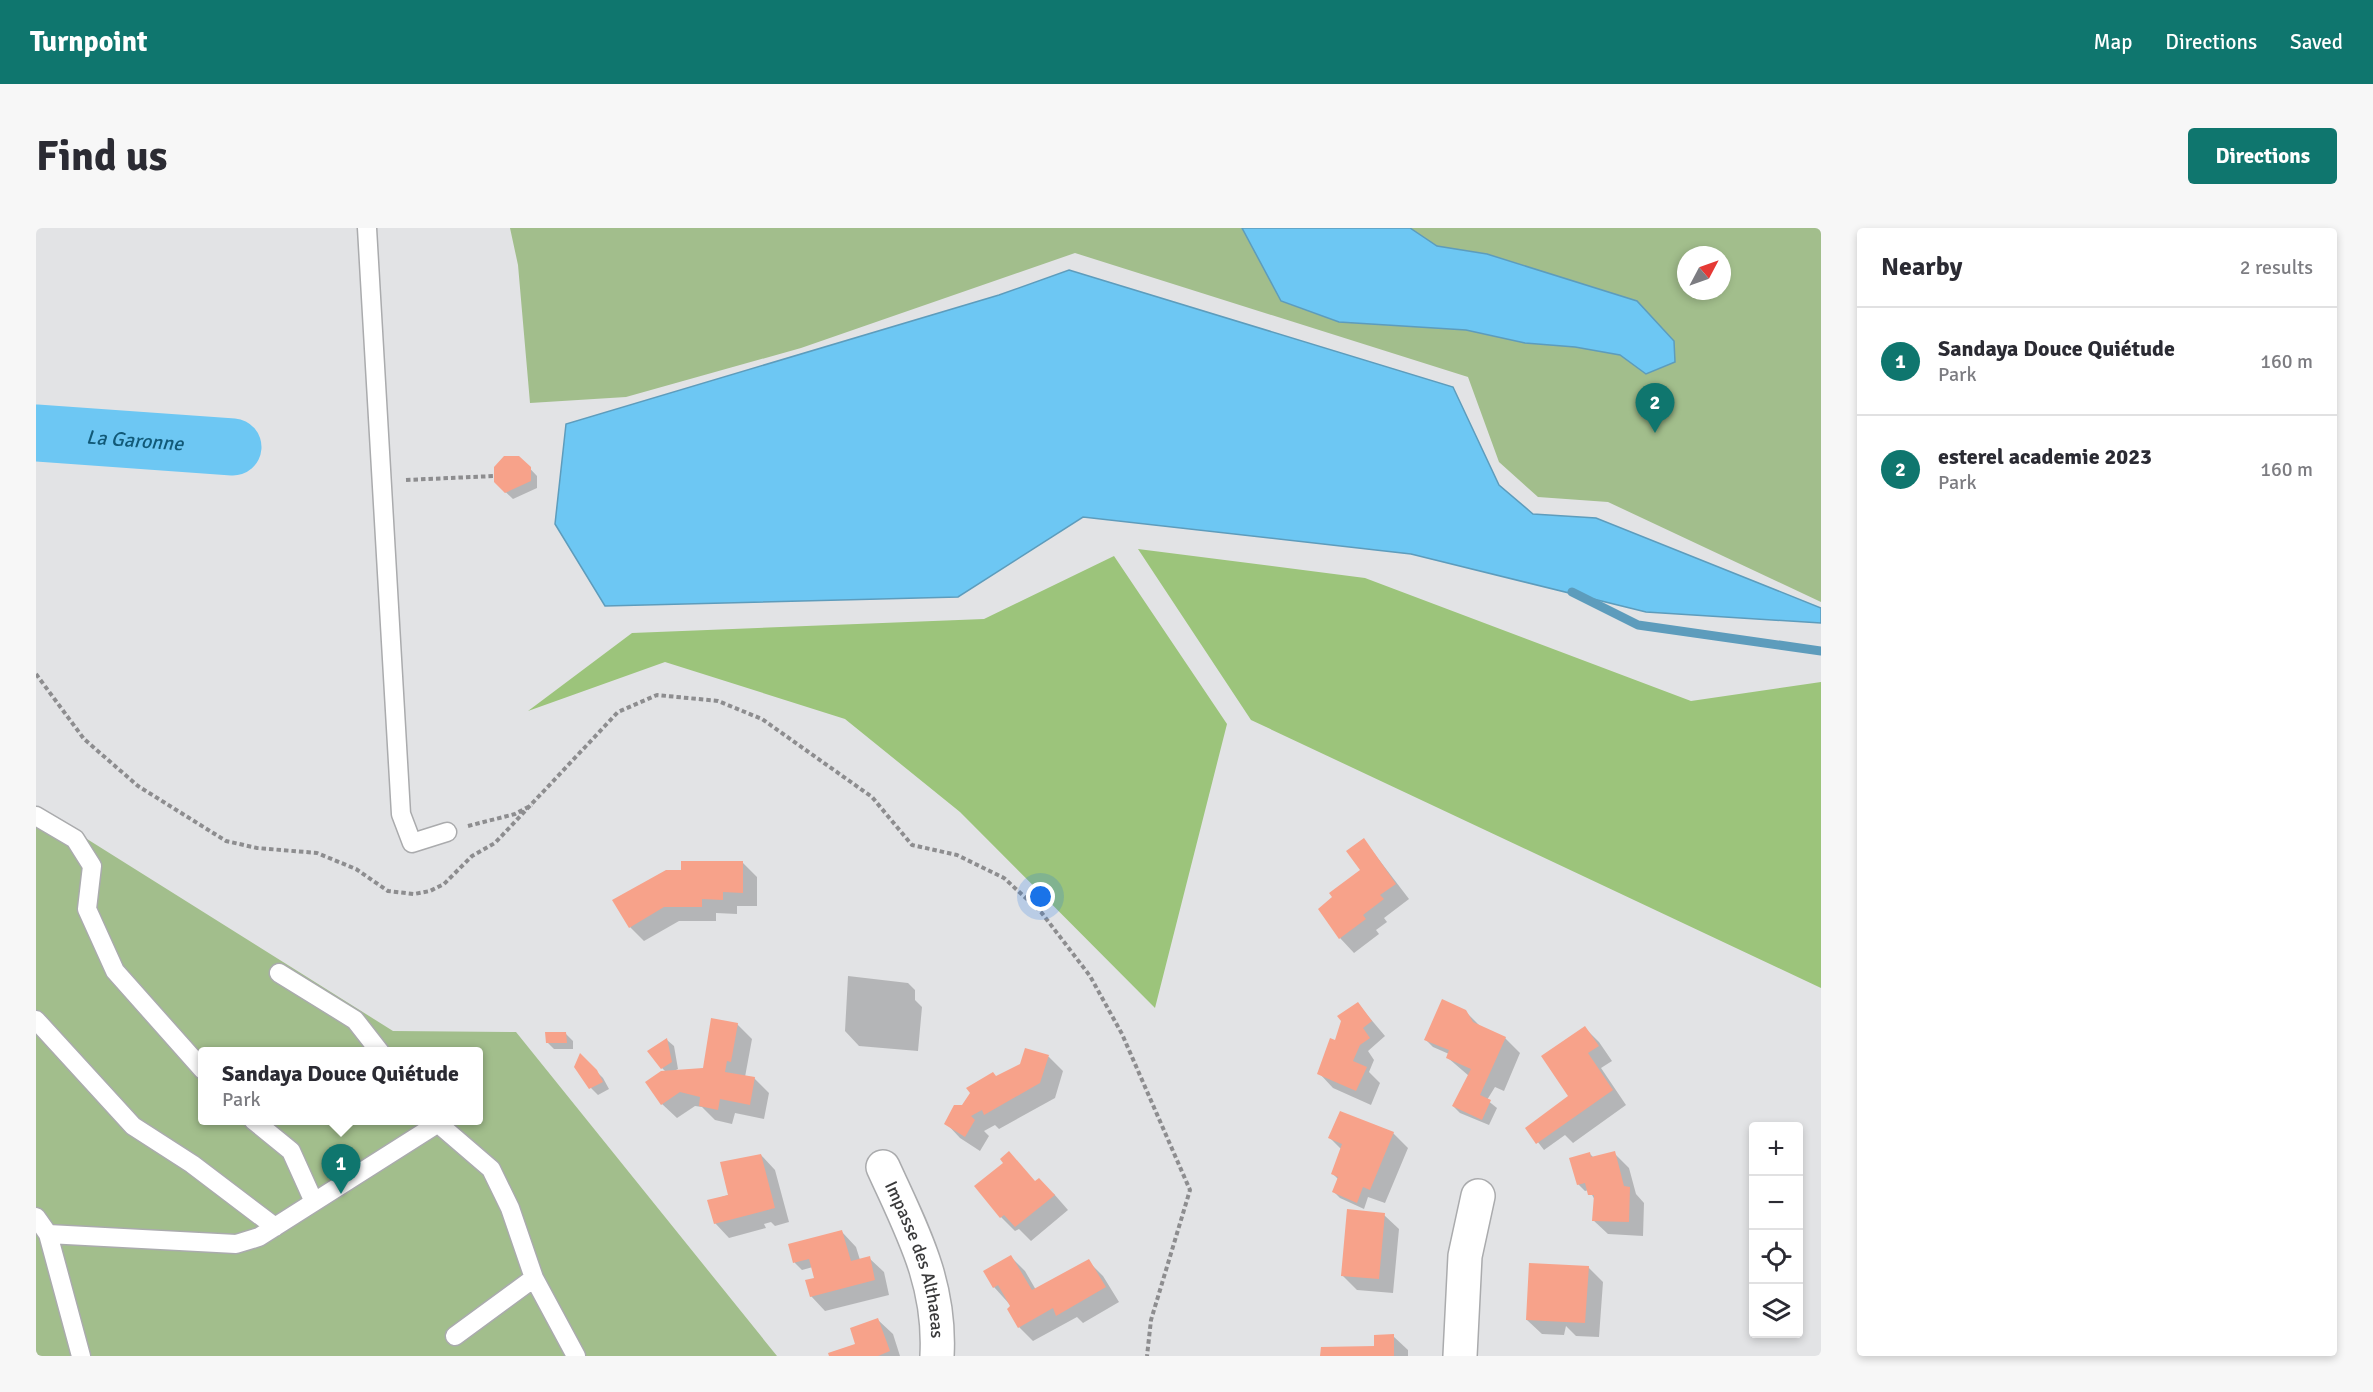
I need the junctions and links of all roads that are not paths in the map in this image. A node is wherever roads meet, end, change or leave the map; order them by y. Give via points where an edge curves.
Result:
1 (367, 228) edge
2 (36, 816) edge
3 (447, 832) road end
4 (279, 973) dead end
5 (36, 1020) edge
6 (376, 1047) edge
7 (198, 1064) edge
8 (259, 1125) edge
9 (431, 1125) edge
10 (440, 1125) edge
11 (883, 1167) dead end
12 (1478, 1196) dead end
13 (314, 1202) junction
14 (36, 1217) edge
15 (275, 1227) junction
16 (48, 1234) junction
17 (534, 1278) junction
18 (455, 1335) dead end
19 (81, 1356) edge
20 (576, 1356) edge
21 (938, 1356) edge
22 (1460, 1356) edge

1 - 3 lane via 401,814 412,843
2 - 7 lane via 75,839 92,866 87,909 115,971
4 - 6 lane via 355,1020
5 - 15 lane via 133,1126 192,1164
8 - 13 lane via 291,1151
9 - 13 lane
10 - 17 lane via 491,1169 510,1208
11 - 21 street, Impasse des Althaeas via 928,1273 937,1307
12 - 22 street via 1465,1256
13 - 15 lane
14 - 16 lane
15 - 16 lane via 236,1244
16 - 19 lane
17 - 18 lane
17 - 20 lane

